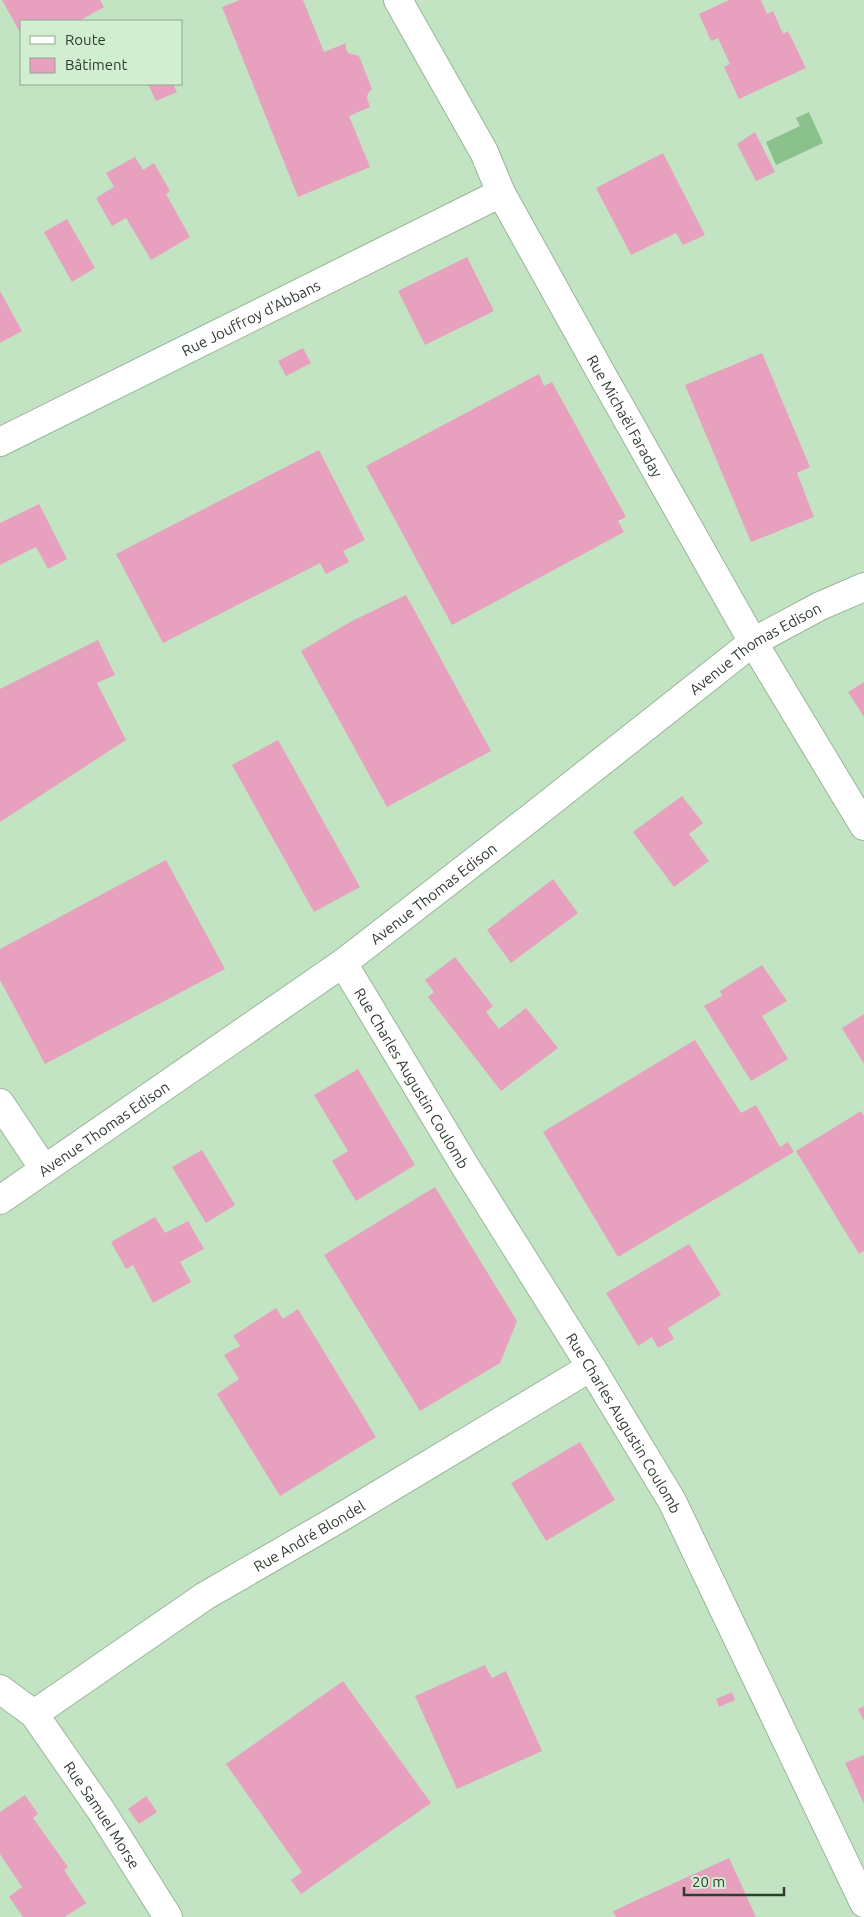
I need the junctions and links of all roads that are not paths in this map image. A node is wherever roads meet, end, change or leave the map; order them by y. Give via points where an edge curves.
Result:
1 (398, 0) edge
2 (501, 193) junction
3 (0, 442) edge
4 (864, 587) edge
5 (753, 642) junction
6 (864, 826) edge
7 (343, 963) junction
8 (0, 1103) edge
9 (44, 1169) junction
10 (0, 1200) edge
11 (591, 1367) junction
12 (0, 1689) edge
13 (34, 1714) junction
14 (864, 1903) edge
15 (168, 1917) edge

1 - 2 street, Rue Michaël Faraday via 484,152
2 - 3 street, Rue Jouffroy d'Abbans
2 - 5 street, Rue Michaël Faraday
4 - 5 street, Avenue Thomas Edison via 820,606
5 - 6 street, Rue Michaël Faraday
5 - 7 street, Avenue Thomas Edison
7 - 9 street, Avenue Thomas Edison
7 - 11 street, Rue Charles Augustin Coulomb
8 - 9 street
9 - 10 street, Avenue Thomas Edison
11 - 13 street, Rue André Blondel via 205,1596
11 - 14 street, Rue Charles Augustin Coulomb via 672,1501
12 - 13 street, Rue Samuel Morse
13 - 15 street, Rue Samuel Morse via 100,1809

